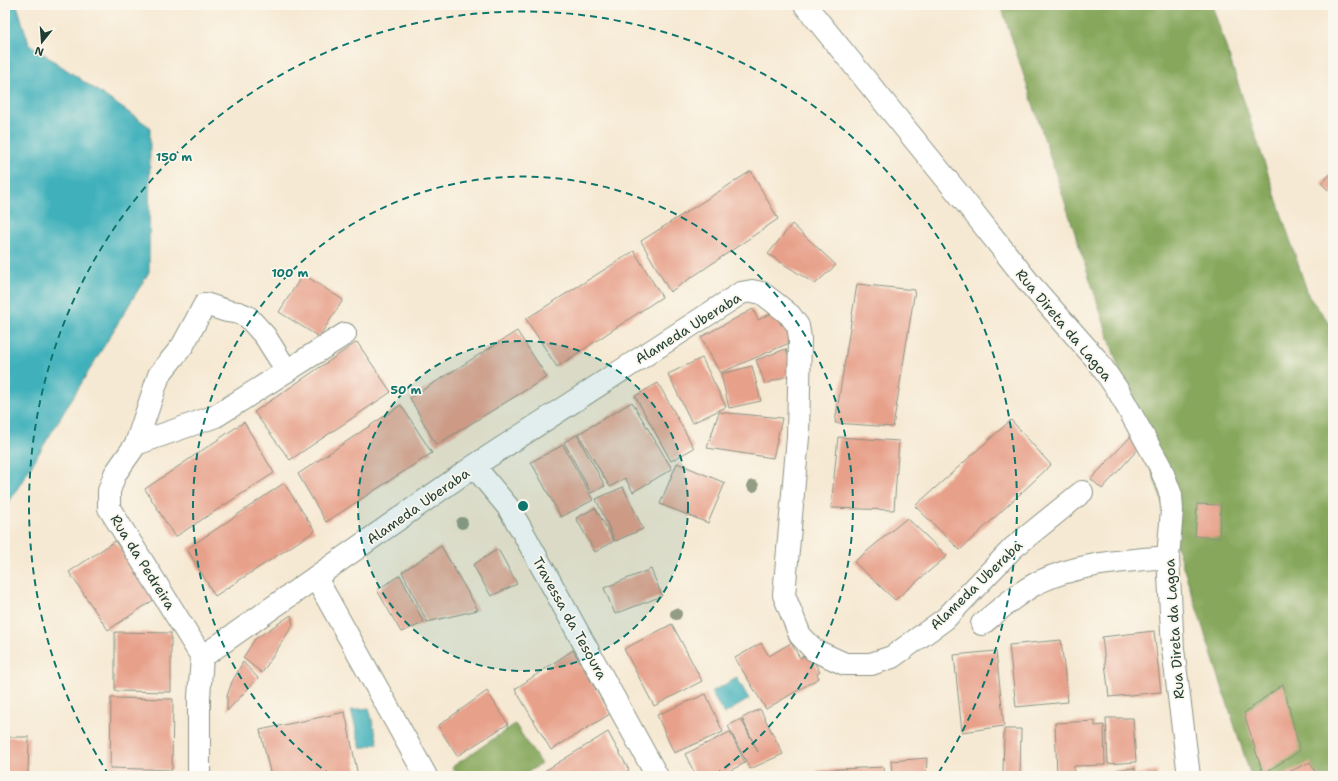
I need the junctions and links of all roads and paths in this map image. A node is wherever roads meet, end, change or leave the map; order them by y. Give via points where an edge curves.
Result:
1 (805, 5) edge
2 (345, 334) dead end
3 (287, 371) junction
4 (136, 444) junction
5 (474, 466) junction
6 (1082, 492) dead end
7 (1168, 557) junction
8 (316, 578) junction
9 (982, 624) dead end
10 (202, 657) junction
11 (198, 776) edge
12 (426, 776) edge
13 (657, 776) edge
14 (1189, 776) edge

1 - 7 street, Rua Direta da Lagoa via 1030,284 1097,360 1119,392 1160,466 1171,495
2 - 3 street
3 - 4 street via 216,416
3 - 4 street, Rua da Pedreira via 265,336 248,317 205,304 183,345 159,375
4 - 10 street, Rua da Pedreira via 115,474 109,491 109,508
5 - 6 street, Alameda Uberaba via 741,293 752,291 762,293 790,315 798,326 798,436 784,595 800,635 814,650 845,664 871,664 892,657 945,619 1013,548
5 - 8 street, Alameda Uberaba
5 - 13 street, Travessa da Tesoura via 508,507 520,527
7 - 9 street via 1117,561 1075,569 1039,582 1013,598
7 - 14 street, Rua Direta da Lagoa via 1173,649
8 - 10 street, Alameda Uberaba
8 - 12 street
10 - 11 street

